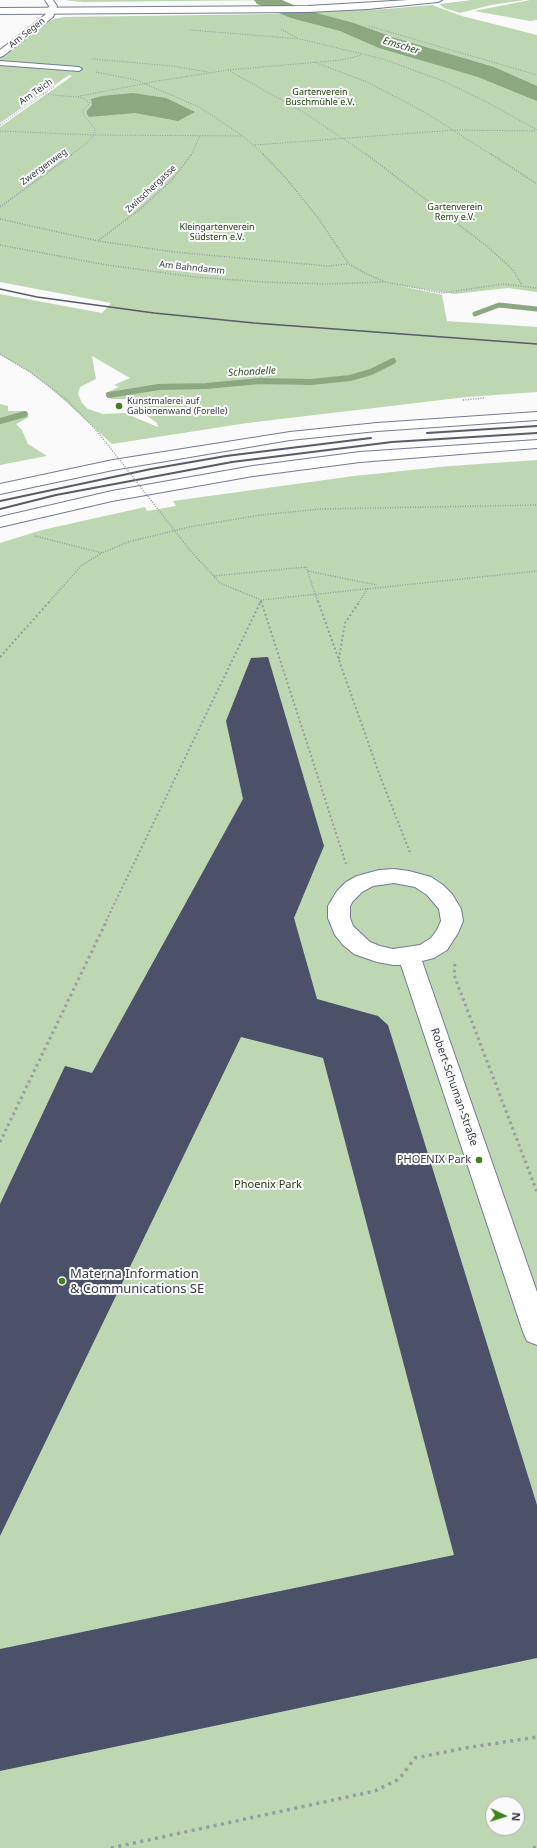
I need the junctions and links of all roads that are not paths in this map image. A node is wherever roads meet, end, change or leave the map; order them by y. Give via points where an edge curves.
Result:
1 (391, 0) edge
2 (438, 0) edge
3 (0, 6) edge
4 (52, 6) edge
5 (0, 11) edge
6 (0, 54) edge
7 (0, 63) edge
8 (79, 70) road end
9 (537, 416) edge
10 (537, 444) edge
11 (0, 489) edge
12 (0, 522) edge
13 (409, 956) junction
14 (537, 1332) edge

1 - 4 main road via 255,5
2 - 4 main road via 337,8 267,10
3 - 4 main road
4 - 5 main road
4 - 6 main road, Am Segen via 45,20
7 - 8 lane
9 - 11 main road via 377,426 290,436 113,464
10 - 12 main road via 383,455 253,471 112,496
13 - 13 main road via 426,952 439,944 447,933 452,921 450,909 444,899 423,882 409,878 379,877 354,887 339,906 339,918 351,939 362,948 377,954
13 - 14 main road, Robert-Schuman-Straße

